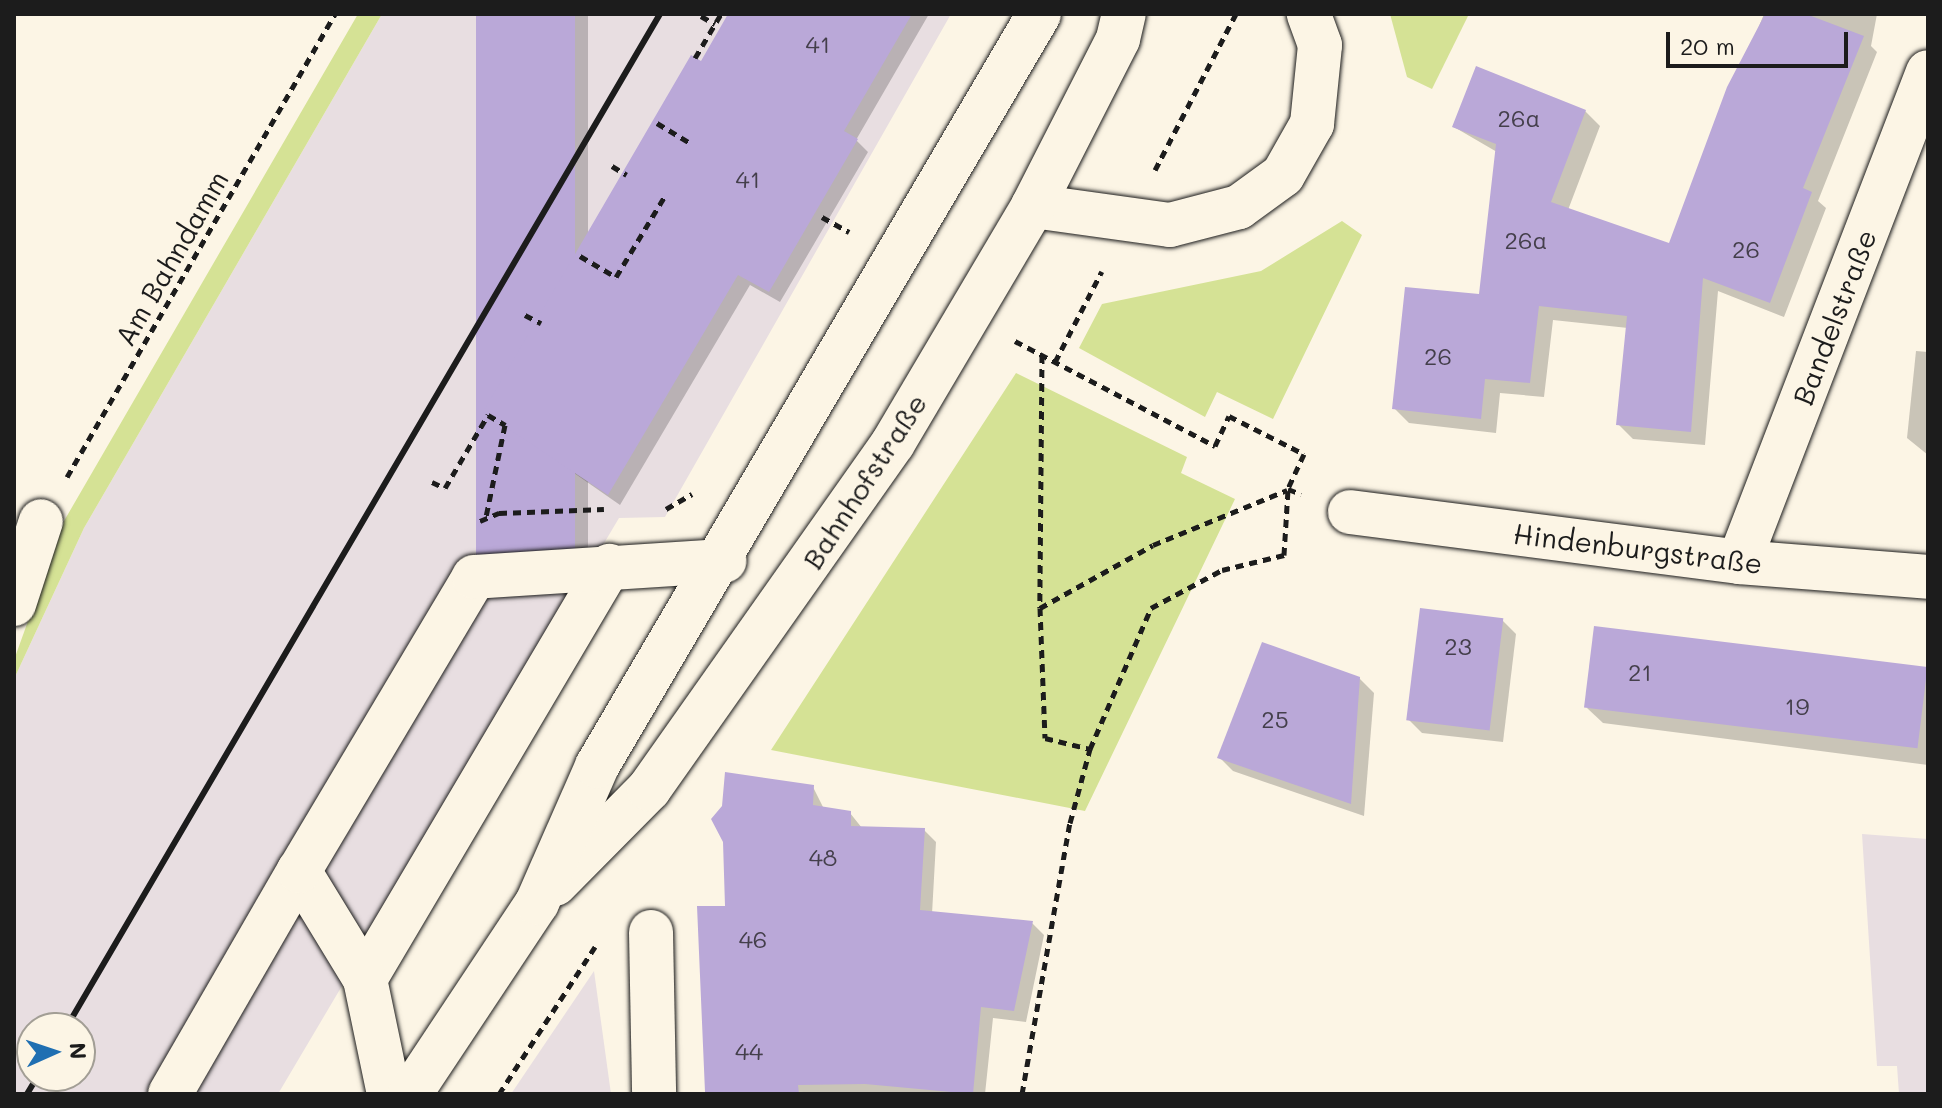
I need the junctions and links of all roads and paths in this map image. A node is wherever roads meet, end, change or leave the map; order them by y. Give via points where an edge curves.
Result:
1 (335, 14) edge
2 (721, 14) edge
3 (1039, 14) edge
4 (1124, 14) edge
5 (1309, 14) edge
6 (701, 16) dead end
7 (715, 24) junction
8 (695, 58) dead end
9 (1928, 72) edge
10 (657, 123) dead end
11 (689, 142) dead end
12 (612, 166) dead end
13 (627, 175) dead end
14 (666, 194) dead end
15 (1033, 206) junction
16 (822, 217) dead end
17 (856, 237) dead end
18 (580, 256) dead end
19 (525, 315) dead end
20 (541, 323) dead end
21 (1015, 341) dead end
22 (1042, 355) junction
23 (1304, 454) dead end
24 (432, 482) dead end
25 (1350, 512) dead end
26 (41, 521) joint
27 (724, 561) junction
28 (1739, 562) junction
29 (609, 566) junction
30 (474, 577) junction
31 (1928, 577) edge
32 (14, 604) edge
33 (1040, 608) junction
34 (1090, 749) junction
35 (299, 871) junction
36 (537, 903) junction
37 (651, 932) dead end
38 (595, 947) dead end
39 (365, 979) junction
40 (170, 1094) edge
41 (389, 1094) edge
42 (410, 1094) edge
43 (499, 1094) edge
44 (654, 1094) edge
45 (1022, 1094) edge

1 - 26 path, Am Bahndamm
2 - 7 path
3 - 27 main road, Bahnhofstraße
4 - 15 main road, Bahnhofstraße via 1118,39
5 - 15 main road via 1320,45 1312,124 1283,175 1239,207 1170,225
6 - 7 path
7 - 8 path
9 - 28 main road, Bandelstraße
10 - 11 path
12 - 13 path
14 - 18 path via 616,277
15 - 36 main road, Bahnhofstraße via 893,443 796,586 649,789
16 - 17 path
19 - 20 path
21 - 22 path
22 - 23 path via 1215,446 1229,416
22 - 33 path
24 - 30 path via 445,488 488,415 505,425
25 - 28 main road, Hindenburgstraße
26 - 32 main road
27 - 29 main road
27 - 36 main road, Bahnhofstraße via 597,766
28 - 31 main road, Hindenburgstraße
29 - 30 main road
29 - 39 main road
30 - 35 main road
33 - 34 path via 1045,738
33 - 34 path via 1153,545 1288,489 1284,555 1222,570 1151,608
34 - 45 path via 1070,823
35 - 39 main road
35 - 40 main road
36 - 42 main road, Bahnhofstraße
37 - 44 main road
38 - 43 path
39 - 41 main road

